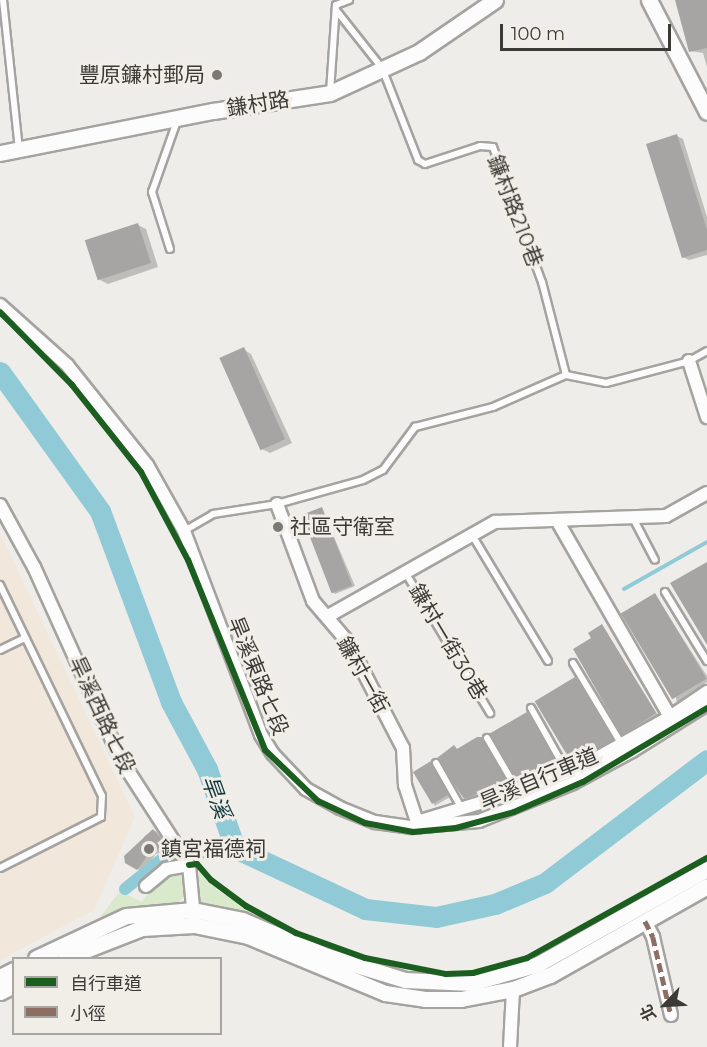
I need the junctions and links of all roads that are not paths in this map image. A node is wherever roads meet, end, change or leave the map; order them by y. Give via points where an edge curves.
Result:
1 (3, 0) edge
2 (349, 0) edge
3 (495, 0) edge
4 (649, 0) edge
5 (336, 10) junction
6 (382, 68) junction
7 (330, 93) junction
8 (707, 112) edge
9 (178, 118) junction
10 (19, 151) junction
11 (0, 153) edge
12 (170, 249) dead end
13 (0, 304) edge
14 (707, 351) edge
15 (689, 362) junction
16 (566, 375) junction
17 (707, 417) edge
18 (707, 493) edge
19 (277, 504) junction
20 (0, 505) edge
21 (633, 518) junction
22 (558, 522) junction
23 (184, 531) junction
24 (471, 533) junction
25 (656, 560) dead end
26 (405, 572) junction
27 (0, 585) edge
28 (666, 592) dead end
29 (328, 616) junction
30 (26, 638) junction
31 (0, 650) edge
32 (548, 661) dead end
33 (707, 661) edge
34 (573, 663) dead end
35 (707, 692) edge
36 (707, 704) edge
37 (531, 708) dead end
38 (490, 713) dead end
39 (670, 717) junction
40 (487, 738) dead end
41 (622, 745) junction
42 (435, 763) dead end
43 (567, 772) junction
44 (519, 792) junction
45 (462, 810) junction
46 (184, 857) junction
47 (0, 868) edge
48 (707, 869) edge
49 (146, 886) dead end
50 (707, 886) edge
51 (194, 917) junction
52 (645, 921) junction
53 (38, 957) edge
54 (68, 957) edge
55 (513, 989) junction
56 (671, 1015) dead end
57 (510, 1047) edge

1 - 10 lane
2 - 5 lane via 336,5
3 - 6 street, 鎌村路 via 419,52
4 - 8 street
5 - 6 lane, 鐮村路210巷
5 - 7 lane
6 - 7 street, 鎌村路
6 - 16 lane, 鐮村路210巷 via 418,160 425,164 480,146 493,147 542,282
7 - 9 street, 鎌村路
9 - 10 street, 鎌村路
9 - 12 lane via 152,192
10 - 11 street, 鎌村路
13 - 23 street, 旱溪東路七段 via 67,365 147,465
14 - 15 lane
15 - 16 lane via 606,382
15 - 17 street
16 - 19 lane via 493,408 415,427 383,470 363,480
18 - 21 street, 鐮村一街 via 666,516
19 - 23 lane via 213,514
19 - 29 street via 313,601
20 - 46 street, 旱溪西路七段 via 34,567 122,760
21 - 22 street, 鐮村一街
21 - 25 lane
22 - 24 street, 鐮村一街 via 495,522
22 - 39 street
23 - 36 street, 旱溪東路七段 via 248,706 273,753 306,789 375,822 412,827 450,826 522,806 632,751
24 - 26 street, 鐮村一街
24 - 32 lane
26 - 29 street, 鐮村一街
26 - 38 lane, 鎌村一街30巷
27 - 30 lane
28 - 33 lane
29 - 45 street, 鐮村一街 via 348,642 403,748 405,785 417,822
30 - 31 lane
30 - 47 lane via 102,796 101,818
34 - 41 lane
35 - 39 street, 鐮村一街
37 - 43 lane
39 - 41 street, 鐮村一街
40 - 44 lane
41 - 43 street, 鐮村一街
42 - 45 lane
43 - 44 street, 鐮村一街
44 - 45 street, 鐮村一街
46 - 49 street
46 - 51 street, 旱溪西路七段
48 - 51 street via 538,964 504,976 461,984 405,980 363,969 252,924
50 - 52 street
51 - 53 street via 156,911 116,919
51 - 54 street via 142,928
51 - 55 street via 266,942 385,993 461,999
52 - 55 street via 550,975
52 - 56 street via 653,937
55 - 57 street

